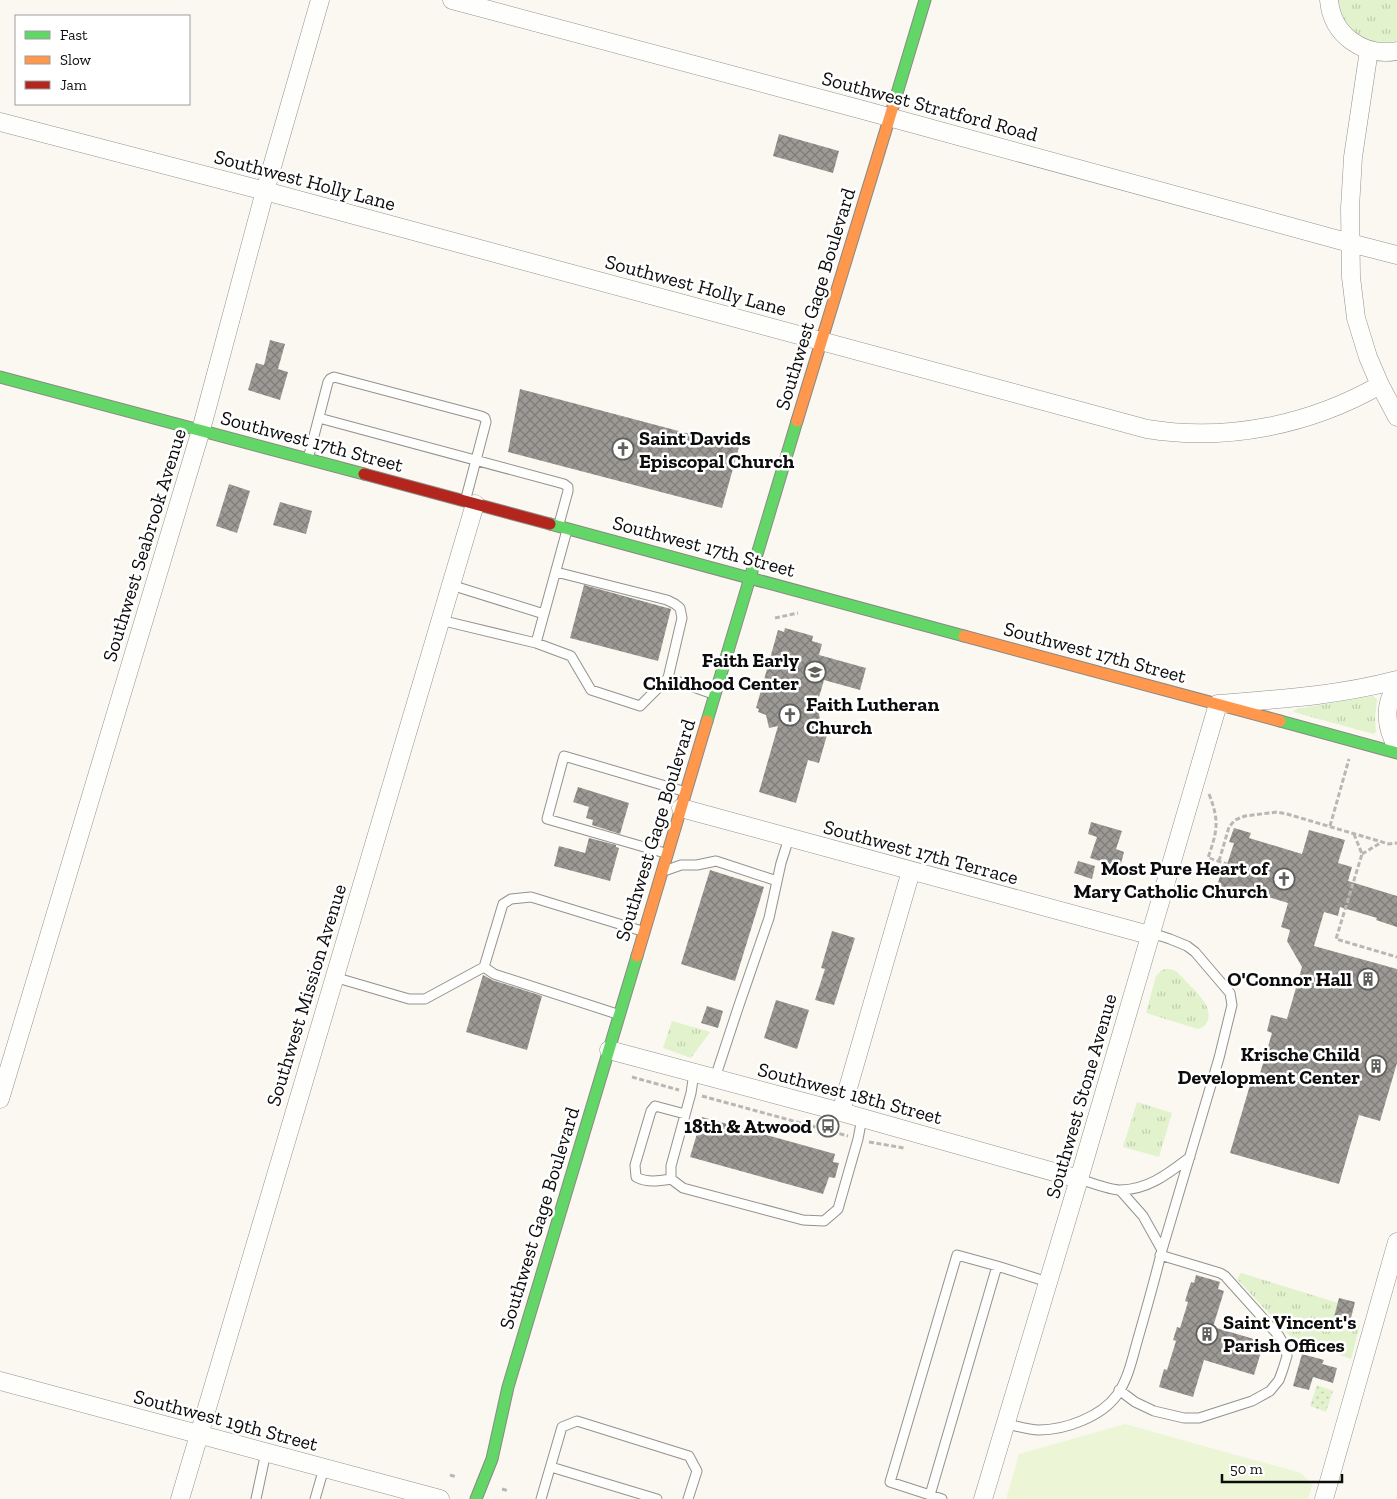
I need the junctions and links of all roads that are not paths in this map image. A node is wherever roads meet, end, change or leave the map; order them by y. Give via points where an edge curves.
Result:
1 (320, 0) edge
2 (452, 0) edge
3 (924, 0) edge
4 (1329, 0) edge
5 (1369, 50) junction
6 (1397, 51) edge
7 (890, 117) junction
8 (0, 122) edge
9 (265, 191) junction
10 (1350, 243) junction
11 (1397, 255) edge
12 (821, 341) junction
13 (0, 377) edge
14 (1380, 385) junction
15 (1397, 417) edge
16 (318, 418) junction
17 (201, 430) junction
18 (308, 459) junction
19 (476, 460) junction
20 (470, 502) junction
21 (563, 527) junction
22 (556, 572) junction
23 (750, 578) junction
24 (451, 585) junction
25 (544, 614) junction
26 (440, 620) junction
27 (536, 643) junction
28 (668, 678) junction
29 (1397, 680) edge
30 (1397, 688) edge
31 (715, 694) junction
32 (1218, 704) junction
33 (1397, 747) edge
34 (1397, 753) edge
35 (683, 800) junction
36 (789, 838) junction
37 (668, 854) junction
38 (911, 871) junction
39 (662, 872) junction
40 (777, 880) junction
41 (644, 932) junction
42 (1149, 935) junction
43 (484, 967) junction
44 (334, 977) junction
45 (619, 1015) junction
46 (609, 1050) junction
47 (694, 1072) junction
48 (715, 1078) junction
49 (0, 1099) edge
50 (841, 1112) junction
51 (685, 1114) junction
52 (862, 1118) junction
53 (1190, 1157) junction
54 (671, 1179) junction
55 (1079, 1179) junction
56 (1120, 1190) junction
57 (1397, 1242) edge
58 (1161, 1253) junction
59 (997, 1266) junction
60 (1048, 1282) junction
61 (0, 1381) edge
62 (1120, 1390) junction
63 (1006, 1424) junction
64 (198, 1434) junction
65 (266, 1452) junction
66 (550, 1467) junction
67 (324, 1468) junction
68 (930, 1495) junction
69 (180, 1499) edge
70 (256, 1499) edge
71 (315, 1499) edge
72 (440, 1499) edge
73 (476, 1499) edge
74 (541, 1499) edge
75 (657, 1499) edge
76 (688, 1499) edge
77 (942, 1499) edge
78 (983, 1499) edge
79 (1324, 1499) edge

1 - 9 street, Southwest Seabrook Avenue
2 - 7 street, Southwest Stratford Road
3 - 7 main road, Southwest Gage Boulevard
4 - 5 street via 1333,19 1342,33
5 - 6 street
5 - 10 street via 1353,157
7 - 10 street, Southwest Stratford Road
7 - 12 main road, Southwest Gage Boulevard
8 - 9 street, Southwest Holly Lane
9 - 12 street, Southwest Holly Lane
9 - 17 street, Southwest Seabrook Avenue
10 - 11 street, Southwest Stratford Road
10 - 14 street via 1356,318
12 - 14 street, Southwest Holly Lane via 1165,432 1238,432 1278,425 1358,398
12 - 23 main road, Southwest Gage Boulevard
13 - 17 main road, Southwest 17th Street
14 - 15 street
16 - 18 lane
16 - 19 lane
16 - 19 lane via 328,382 334,377 472,413 485,418 486,422
17 - 18 main road, Southwest 17th Street
17 - 49 street, Southwest Seabrook Avenue
18 - 20 main road, Southwest 17th Street
19 - 20 lane
19 - 21 lane via 568,487
20 - 21 main road, Southwest 17th Street
20 - 24 street, Southwest Mission Avenue
21 - 22 lane
21 - 23 main road, Southwest 17th Street
22 - 25 lane
22 - 28 lane via 680,608 682,618
23 - 31 main road, Southwest Gage Boulevard
23 - 32 main road, Southwest 17th Street
24 - 25 lane
24 - 26 street, Southwest Mission Avenue
25 - 27 lane
26 - 27 lane
26 - 44 street, Southwest Mission Avenue
27 - 28 lane via 571,656 591,690 640,706
28 - 31 lane
29 - 32 street via 1331,694
30 - 33 street via 1391,694 1387,715 1388,728
31 - 35 main road, Southwest Gage Boulevard
32 - 34 main road, Southwest 17th Street
32 - 42 street, Southwest Stone Avenue
35 - 36 street, Southwest 17th Terrace
35 - 37 main road, Southwest Gage Boulevard
35 - 37 lane via 564,756 547,819
36 - 38 street, Southwest 17th Terrace
36 - 40 lane
37 - 39 main road, Southwest Gage Boulevard
38 - 42 street, Southwest 17th Terrace
38 - 50 street
39 - 40 lane via 681,865 716,861
39 - 41 main road, Southwest Gage Boulevard
40 - 48 lane via 769,918
41 - 43 lane via 531,897 511,899 504,904
41 - 45 main road, Southwest Gage Boulevard
42 - 53 lane via 1161,936 1196,952 1230,993 1232,1005
42 - 55 street, Southwest Stone Avenue
43 - 44 lane via 425,999 410,1000
43 - 45 lane via 494,974
44 - 64 street, Southwest Mission Avenue
45 - 46 main road, Southwest Gage Boulevard
46 - 47 street, Southwest 18th Street
46 - 73 main road, Southwest Gage Boulevard via 508,1387 484,1484
47 - 48 street, Southwest 18th Street
47 - 51 lane
48 - 50 street, Southwest 18th Street
50 - 52 street, Southwest 18th Street
51 - 54 lane via 671,1166
51 - 54 lane via 655,1106 635,1165 636,1176 642,1180
52 - 54 lane via 838,1209 824,1221 803,1220 683,1188
52 - 55 street, Southwest 18th Street
53 - 56 lane via 1166,1176 1145,1186
53 - 58 lane
55 - 56 lane
55 - 60 street, Southwest Stone Avenue
56 - 58 lane via 1143,1216
57 - 79 street
58 - 62 lane via 1129,1371
58 - 62 lane via 1225,1276 1279,1336 1287,1356 1279,1380 1270,1391 1252,1401 1199,1418 1154,1411
59 - 60 lane
59 - 68 lane
59 - 68 lane via 957,1255 890,1482
60 - 63 street, Southwest Stone Avenue
61 - 64 street, Southwest 19th Street
62 - 63 lane via 1110,1403 1080,1422 1038,1430
63 - 78 street, Southwest Stone Avenue
64 - 65 street, Southwest 19th Street
64 - 69 street, Southwest Mission Avenue
65 - 67 street, Southwest 19th Street
65 - 70 lane
66 - 74 lane
66 - 75 lane
66 - 76 lane via 562,1427 576,1420 689,1456 697,1471
67 - 71 lane
67 - 72 street, Southwest 19th Street
68 - 77 lane

